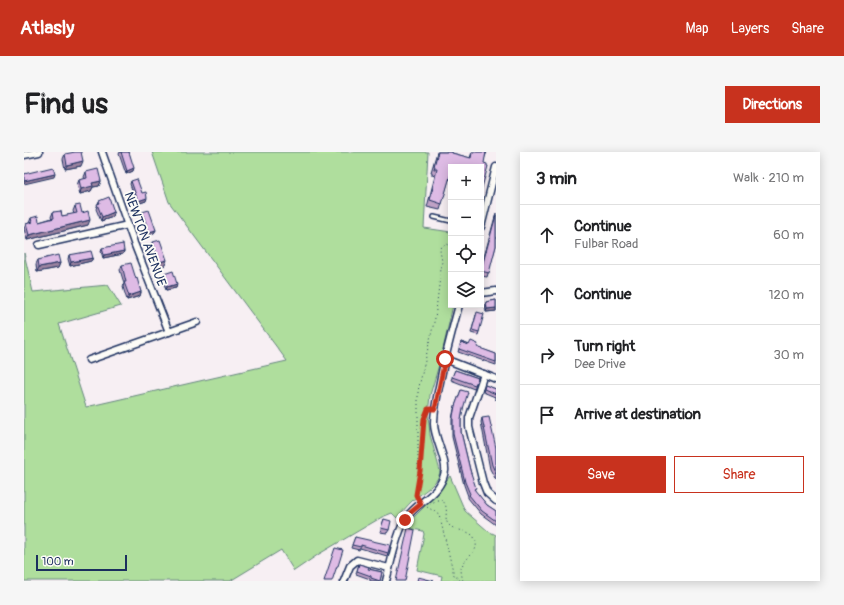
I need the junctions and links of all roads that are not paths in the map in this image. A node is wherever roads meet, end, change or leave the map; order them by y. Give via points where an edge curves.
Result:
1 (39, 152) edge
2 (102, 152) edge
3 (24, 155) edge
4 (496, 167) edge
5 (484, 215) edge
6 (434, 217) dead end
7 (448, 220) edge
8 (128, 225) junction
9 (39, 245) dead end
10 (496, 291) edge
11 (484, 293) edge
12 (458, 308) edge
13 (197, 322) dead end
14 (169, 332) junction
15 (445, 359) junction
16 (89, 360) dead end
17 (484, 374) junction
18 (496, 379) edge
19 (496, 501) edge
20 (389, 568) junction
21 (344, 581) edge
22 (386, 581) edge

1 - 3 street
2 - 8 street, NEWTON AVENUE
4 - 5 street
6 - 7 lane
8 - 9 street
8 - 14 street, NEWTON AVENUE
10 - 11 street
12 - 15 street
13 - 14 street
14 - 16 street
15 - 17 street
15 - 20 street via 434,426 445,470 443,478 433,495 405,520
17 - 18 street
17 - 19 street via 469,418 469,427 482,483
20 - 21 street via 357,560 350,566
20 - 22 street

